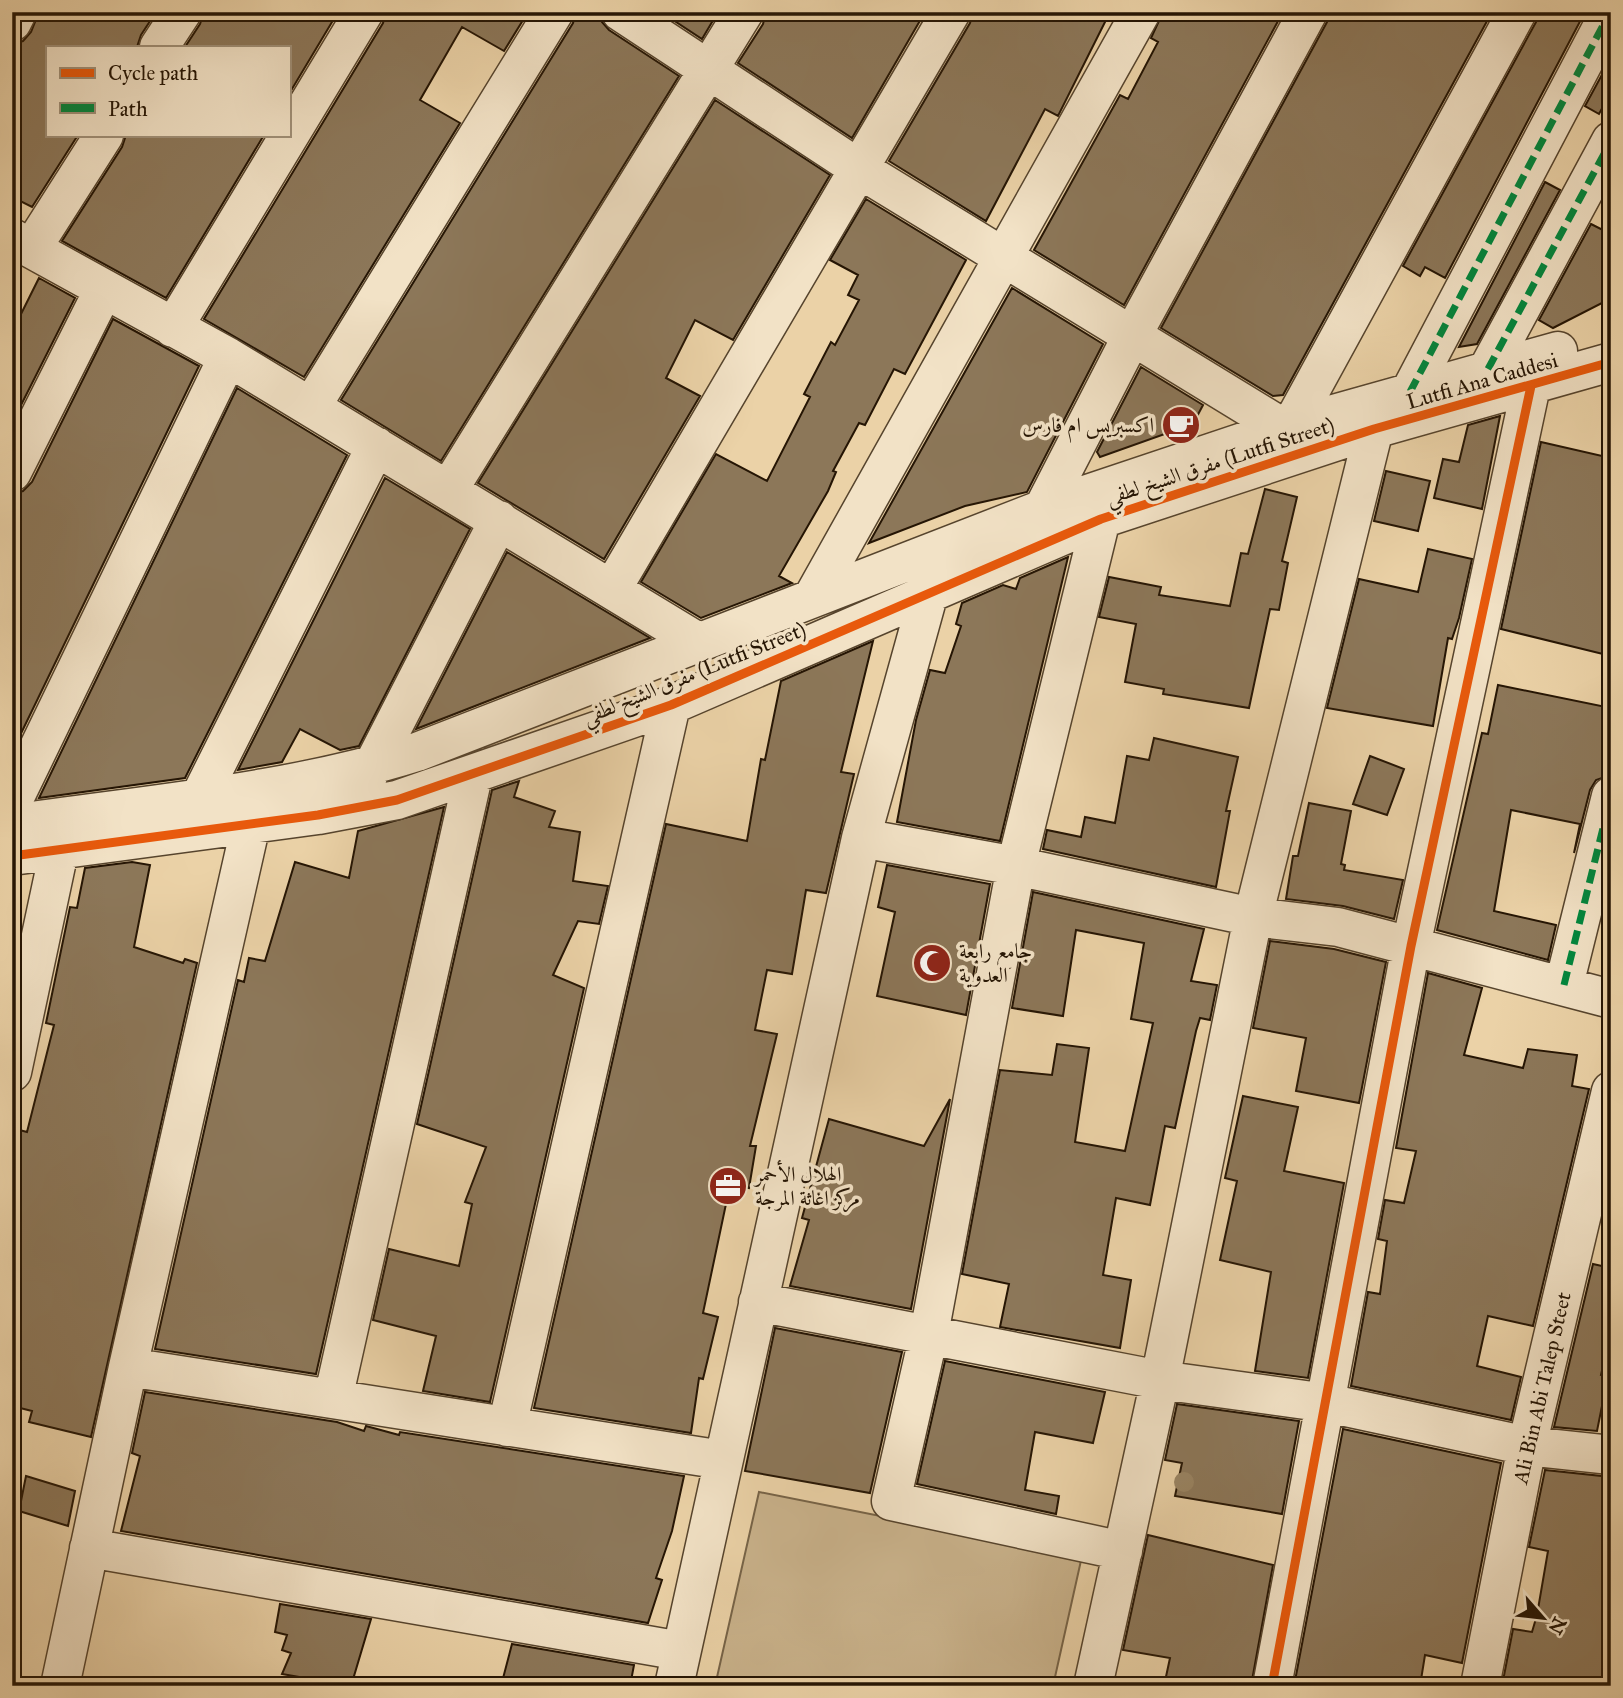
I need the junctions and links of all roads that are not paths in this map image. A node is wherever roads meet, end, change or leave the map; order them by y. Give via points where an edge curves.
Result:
1 (18, 12) edge
2 (181, 12) edge
3 (365, 12) edge
4 (554, 12) edge
5 (621, 12) edge
6 (744, 12) edge
7 (951, 12) edge
8 (1141, 12) edge
9 (1308, 12) edge
10 (1517, 12) edge
11 (1610, 12) edge
12 (12, 22) edge
13 (160, 46) edge
14 (710, 70) junction
15 (290, 135) edge
16 (103, 136) edge
17 (290, 136) edge
18 (1611, 141) edge
19 (861, 170) junction
20 (22, 243) edge
21 (1003, 257) junction
22 (104, 289) junction
23 (173, 328) junction
24 (1133, 334) junction
25 (1611, 337) edge
26 (228, 357) junction
27 (1611, 362) edge
28 (1488, 369) junction
29 (1531, 386) junction
30 (1410, 392) junction
31 (311, 407) junction
32 (1287, 427) junction
33 (1369, 431) junction
34 (376, 446) junction
35 (12, 472) edge
36 (449, 489) junction
37 (1043, 509) junction
38 (1101, 519) junction
39 (499, 520) junction
40 (612, 589) junction
41 (928, 596) junction
42 (813, 597) junction
43 (698, 642) junction
44 (671, 705) junction
45 (371, 767) junction
46 (472, 776) junction
47 (1611, 796) edge
48 (200, 797) junction
49 (12, 803) edge
50 (352, 808) junction
51 (12, 824) edge
52 (251, 824) junction
53 (861, 838) junction
54 (59, 850) junction
55 (12, 856) edge
56 (1016, 866) junction
57 (1253, 917) junction
58 (1411, 946) junction
59 (1564, 985) junction
60 (1611, 999) edge
61 (12, 1072) edge
62 (1611, 1091) edge
63 (758, 1302) junction
64 (929, 1334) junction
65 (128, 1367) junction
66 (1160, 1380) junction
67 (333, 1399) junction
68 (1326, 1404) junction
69 (507, 1427) junction
70 (1527, 1446) junction
71 (1611, 1455) edge
72 (723, 1460) junction
73 (89, 1548) junction
74 (1123, 1550) junction
75 (677, 1668) edge
76 (60, 1686) edge
77 (1093, 1686) edge
78 (1272, 1686) edge
79 (1479, 1686) edge

1 - 12 street
2 - 13 street
3 - 15 street
4 - 31 street
5 - 14 street
6 - 14 street
7 - 19 street
8 - 21 street
9 - 24 street
10 - 32 street
11 - 30 street
14 - 19 street
14 - 36 street
16 - 20 street
17 - 23 street
18 - 28 street
19 - 21 street
19 - 40 street
20 - 22 street
21 - 24 street
21 - 42 street
22 - 23 street
22 - 35 street
23 - 26 street
24 - 32 street
24 - 37 street
25 - 28 street
26 - 31 street
26 - 49 street
27 - 29 street, Lutfi Ana Caddesi
28 - 30 street
29 - 33 street, Lutfi Ana Caddesi
29 - 58 street
30 - 32 street
31 - 34 street
32 - 37 street
33 - 38 street, مفرق الشيخ لطفي (Lutfi Street)
33 - 57 street
34 - 36 street
34 - 48 street
36 - 39 street
37 - 42 street
38 - 41 street, مفرق الشيخ لطفي (Lutfi Street)
38 - 56 street
39 - 40 street
39 - 45 street
40 - 43 street
41 - 44 street, مفرق الشيخ لطفي (Lutfi Street)
41 - 53 street
42 - 43 street
43 - 45 street
44 - 46 street, مفرق الشيخ لطفي (Lutfi Street)
44 - 69 street
45 - 48 street
45 - 50 street
46 - 50 street, مفرق الشيخ لطفي (Lutfi Street) via 397,800
46 - 67 street
47 - 59 street
48 - 51 street
50 - 52 street, مفرق الشيخ لطفي (Lutfi Street)
52 - 54 street, مفرق الشيخ لطفي (Lutfi Street)
52 - 65 street
53 - 56 street
53 - 63 street
54 - 55 street, مفرق الشيخ لطفي (Lutfi Street)
54 - 61 street
56 - 57 street
56 - 64 street
57 - 58 street via 1338,927
57 - 66 street
58 - 59 street
58 - 68 street
59 - 60 street
62 - 70 street, Ali Bin Abi Talep Steet
63 - 64 street
63 - 72 street
64 - 66 street
64 - 74 street via 891,1501
65 - 67 street
65 - 73 street
66 - 68 street
66 - 74 street
67 - 69 street
68 - 70 street
68 - 78 street
69 - 72 street
70 - 71 street
70 - 79 street, Ali Bin Abi Talep Steet
72 - 75 street
73 - 75 street
73 - 76 street
74 - 77 street

